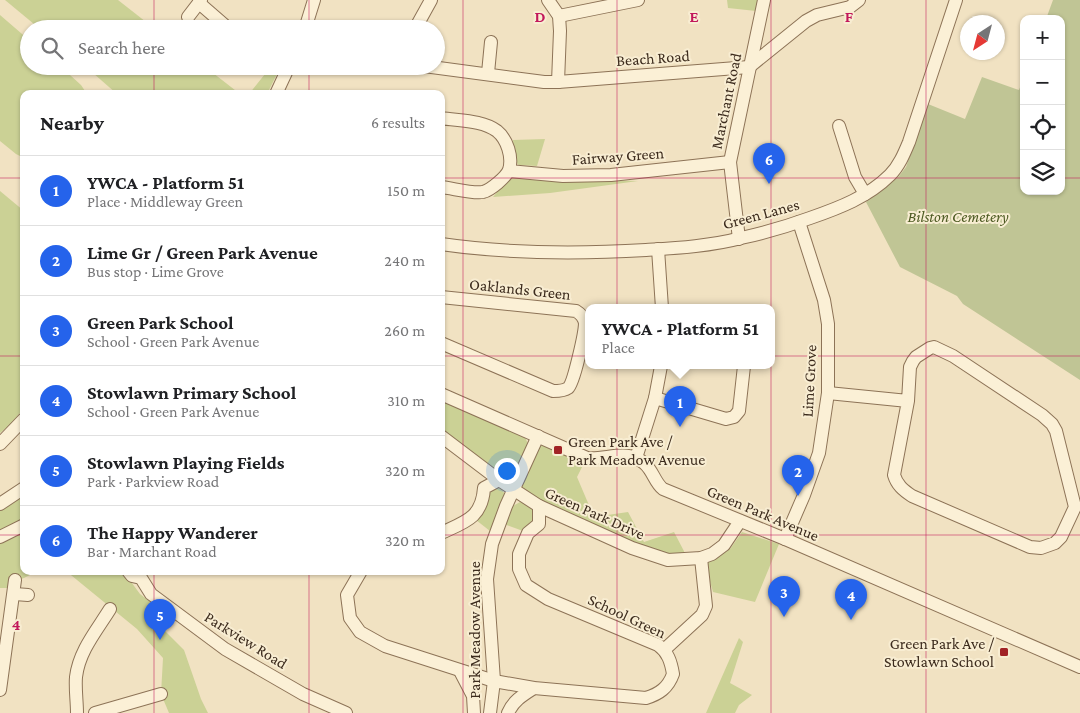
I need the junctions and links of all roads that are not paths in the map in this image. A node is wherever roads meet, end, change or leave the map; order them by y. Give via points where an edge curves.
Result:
1 (314, 0) edge
2 (431, 0) edge
3 (548, 0) edge
4 (638, 0) edge
5 (764, 0) edge
6 (858, 0) edge
7 (956, 0) edge
8 (200, 2) edge
9 (559, 16) junction
10 (188, 17) dead end
11 (219, 20) edge
12 (308, 20) edge
13 (420, 20) edge
14 (491, 42) dead end
15 (749, 67) junction
16 (445, 68) edge
17 (488, 73) junction
18 (285, 75) edge
19 (558, 82) junction
20 (278, 90) edge
21 (445, 119) edge
22 (839, 126) dead end
23 (730, 162) junction
24 (509, 171) junction
25 (445, 187) edge
26 (865, 194) junction
27 (799, 222) junction
28 (739, 239) junction
29 (445, 245) edge
30 (658, 249) junction
31 (445, 297) edge
32 (662, 304) edge
33 (585, 322) edge
34 (585, 322) edge
35 (445, 345) edge
36 (584, 357) edge
37 (660, 369) edge
38 (744, 369) edge
39 (828, 393) junction
40 (445, 396) edge
41 (655, 398) junction
42 (908, 401) junction
43 (20, 424) edge
44 (538, 436) junction
45 (445, 439) edge
46 (0, 444) edge
47 (445, 446) edge
48 (458, 448) junction
49 (636, 458) junction
50 (474, 461) junction
51 (500, 480) junction
52 (484, 488) junction
53 (514, 490) junction
54 (20, 491) edge
55 (0, 504) edge
56 (539, 506) junction
57 (564, 518) junction
58 (740, 521) junction
59 (539, 524) junction
60 (20, 527) edge
61 (445, 531) edge
62 (0, 537) edge
63 (785, 539) junction
64 (701, 558) junction
65 (142, 575) edge
66 (359, 575) edge
67 (15, 580) dead end
68 (110, 610) dead end
69 (664, 650) junction
70 (1080, 667) edge
71 (460, 671) junction
72 (494, 681) junction
73 (534, 688) junction
74 (0, 690) edge
75 (161, 694) dead end
76 (77, 713) edge
77 (95, 713) edge
78 (346, 713) edge
79 (474, 713) edge
80 (490, 713) edge
81 (508, 713) edge

1 - 12 street
2 - 13 street
3 - 9 street
4 - 9 street
5 - 15 street, Marchant Road
6 - 15 street via 850,7 806,21
7 - 26 street, Green Lanes via 909,142 894,171
8 - 10 street
8 - 11 street
9 - 19 street
14 - 17 street
15 - 19 street, Beach Road
15 - 23 street, Marchant Road
16 - 17 street, Beach Road
17 - 19 street, Beach Road
18 - 20 street
21 - 24 street via 485,125 498,132 507,144
22 - 26 street via 855,177
23 - 24 street, Fairway Green via 611,175 563,176
23 - 28 street, Marchant Road
24 - 25 street via 491,189 482,192
26 - 27 street, Green Lanes
27 - 28 street, Green Lanes
27 - 39 street, Lime Grove via 824,300 828,324
28 - 30 street, Green Lanes
29 - 30 street, Green Lanes via 547,252
30 - 32 street
31 - 33 street, Oaklands Green via 576,311
34 - 36 street, Oaklands Green
35 - 36 street, Oaklands Green via 553,391 568,388
37 - 41 street
38 - 41 street via 739,411 734,417 726,419
39 - 42 street
39 - 63 street, Lime Grove via 819,453
40 - 44 street
41 - 49 street
42 - 42 street via 910,367 916,357 934,347 953,356 1052,424 1075,507 1055,543 1041,548 1030,547 902,489 894,475
43 - 46 street
44 - 49 street via 587,458 622,455
44 - 53 street, Park Meadow Avenue
45 - 48 street, Green Park Drive
47 - 48 street
48 - 50 street, Green Park Drive
49 - 58 street, Green Park Avenue via 646,464 659,486
50 - 51 street, Green Park Drive
50 - 52 street via 483,477
51 - 52 street
51 - 53 street, Green Park Drive
52 - 61 street via 476,515
53 - 56 street, Green Park Drive
53 - 72 street, Park Meadow Avenue via 492,544 487,579
54 - 55 street
56 - 57 street, Green Park Drive
56 - 59 street
57 - 59 street
57 - 64 street, Green Park Drive via 668,560
58 - 63 street, Green Park Avenue
58 - 64 street, Green Park Drive via 719,550
59 - 69 street, School Green via 528,533 518,554 519,569 526,585 548,599
60 - 62 street
63 - 70 street, Green Park Avenue
64 - 69 street via 705,610
65 - 78 street, Parkview Road via 151,594 225,649 303,694
66 - 71 street, School Green via 348,595 350,618 360,632 385,646
67 - 74 street via 21,594
68 - 76 street via 80,659 76,677
69 - 73 street, School Green via 673,674 667,686 646,698
71 - 72 street, School Green
71 - 79 street via 473,696
72 - 73 street, School Green
72 - 80 street, Park Meadow Avenue
73 - 81 street via 517,699
75 - 77 street

